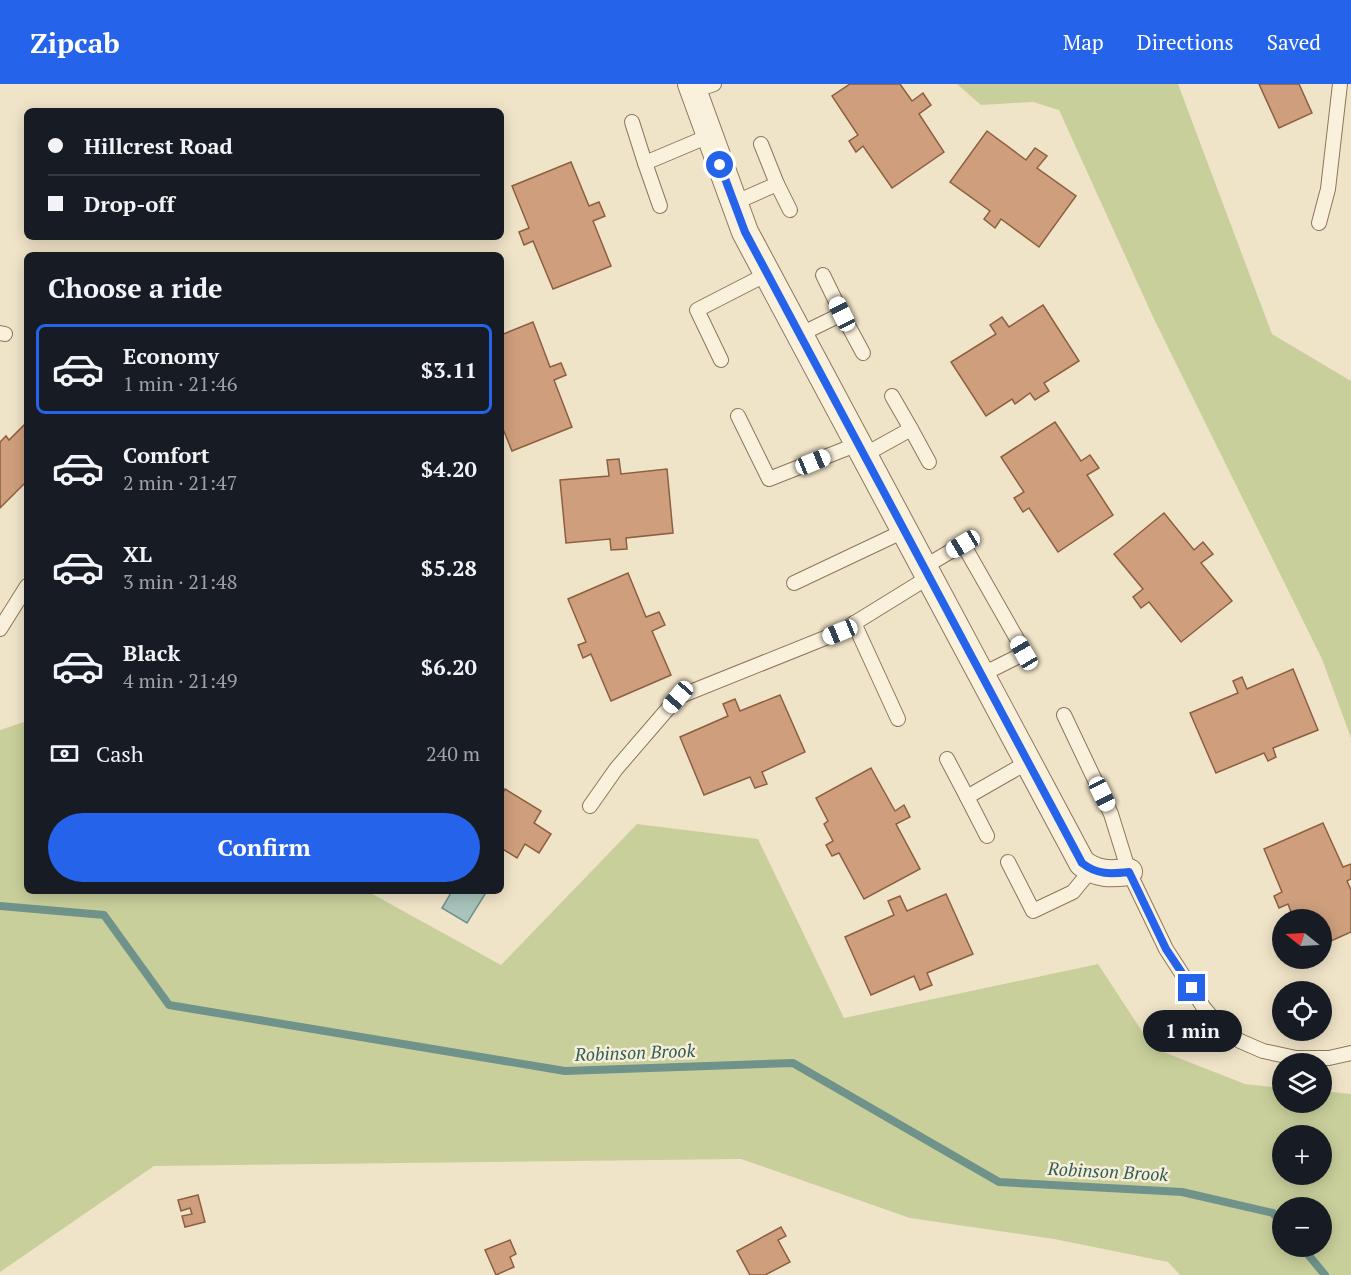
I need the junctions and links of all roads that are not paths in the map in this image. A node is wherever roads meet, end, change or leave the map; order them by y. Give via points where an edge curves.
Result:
1 (1340, 84) edge
2 (699, 86) edge
3 (632, 122) dead end
4 (709, 136) junction
5 (761, 144) dead end
6 (645, 163) junction
7 (777, 184) junction
8 (734, 203) junction
9 (660, 206) dead end
10 (790, 210) dead end
11 (1319, 223) dead end
12 (767, 274) junction
13 (823, 275) dead end
14 (842, 314) junction
15 (799, 335) junction
16 (863, 353) dead end
17 (721, 360) dead end
18 (892, 396) dead end
19 (738, 416) dead end
20 (911, 429) junction
21 (861, 449) junction
22 (928, 462) dead end
23 (904, 531) junction
24 (926, 572) junction
25 (794, 583) dead end
26 (24, 591) edge
27 (854, 623) junction
28 (0, 629) edge
29 (981, 675) junction
30 (1064, 715) dead end
31 (898, 718) dead end
32 (947, 759) dead end
33 (1028, 762) junction
34 (967, 797) junction
35 (590, 806) dead end
36 (987, 836) dead end
37 (1008, 862) dead end
38 (1091, 870) junction
39 (1129, 872) junction
40 (1351, 1053) edge

1 - 11 lane via 1328,189
2 - 4 street
3 - 6 lane
4 - 6 lane
4 - 8 street
5 - 7 lane
6 - 9 lane
7 - 8 lane
7 - 10 lane
8 - 12 street
12 - 15 street
12 - 17 lane via 698,310
13 - 14 lane
14 - 15 lane
14 - 16 lane
15 - 21 street
18 - 20 lane
19 - 21 lane via 769,479
20 - 21 lane
20 - 22 lane
21 - 23 street
23 - 24 street
23 - 25 lane
24 - 27 lane
24 - 29 street
24 - 29 lane via 963,544 1024,653
26 - 28 lane
27 - 31 lane
27 - 35 lane via 678,697 615,769
29 - 33 street
30 - 39 lane via 1111,814
32 - 34 lane
33 - 34 lane
33 - 38 street via 1082,863
34 - 36 lane
37 - 38 lane via 1033,911 1073,892
38 - 39 street
39 - 40 lane via 1166,949 1221,1028 1263,1052 1296,1058

